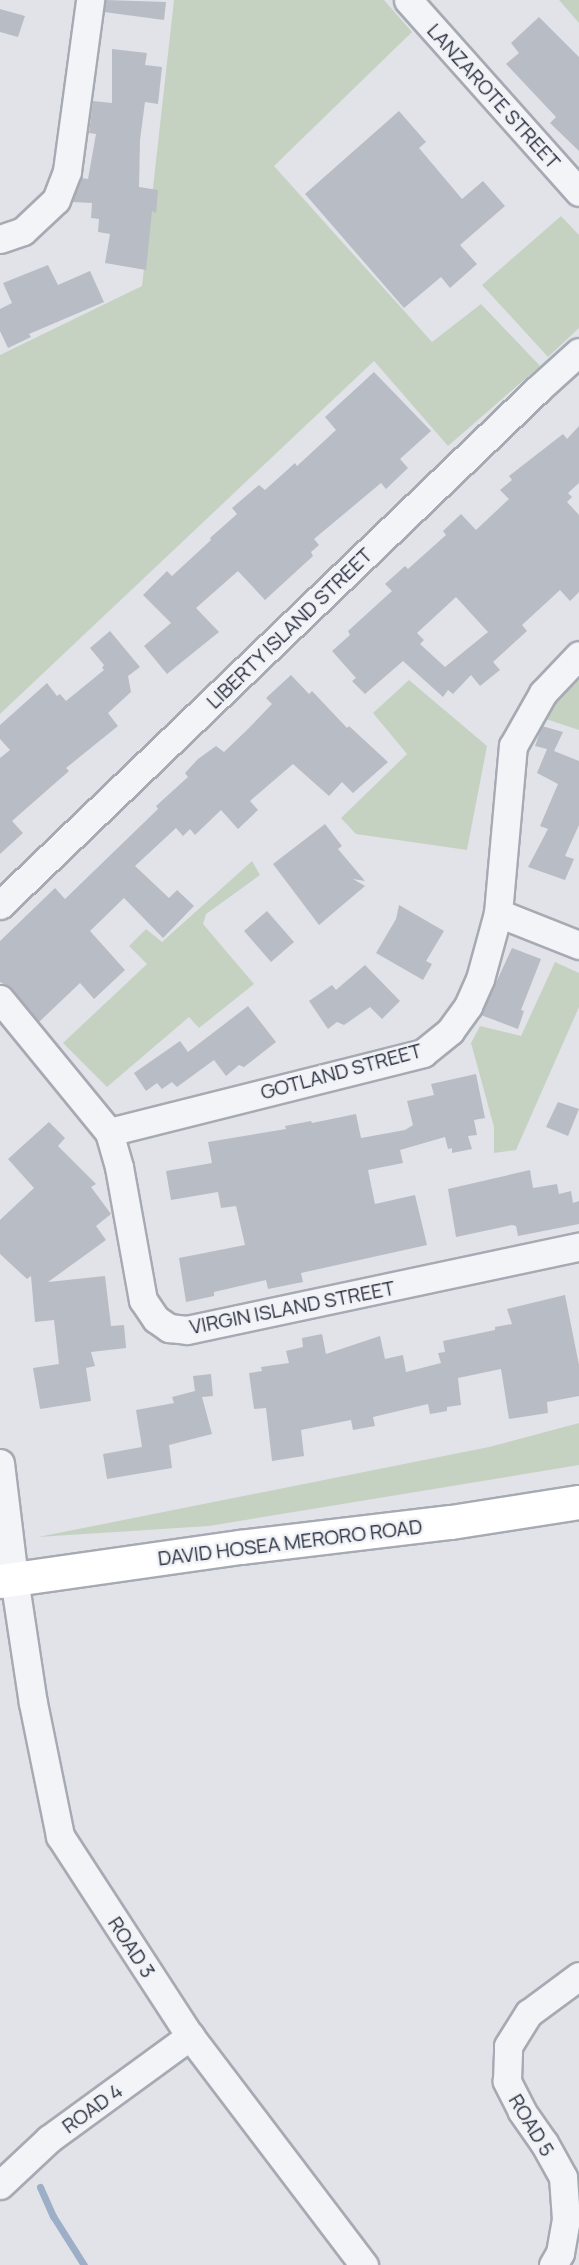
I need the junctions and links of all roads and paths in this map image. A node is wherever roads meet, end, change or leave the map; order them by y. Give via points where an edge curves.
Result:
1 (90, 0) edge
2 (408, 0) edge
3 (579, 192) edge
4 (0, 239) edge
5 (579, 352) edge
6 (579, 655) edge
7 (0, 905) edge
8 (498, 913) junction
9 (579, 945) edge
10 (0, 999) edge
11 (109, 1132) junction
12 (579, 1247) edge
13 (0, 1463) edge
14 (579, 1502) edge
15 (7, 1580) edge
16 (579, 1976) edge
17 (189, 2036) junction
18 (0, 2185) edge
19 (364, 2265) edge
20 (553, 2265) edge

1 - 4 street via 67,171 56,200 22,231
2 - 3 street, LANZAROTE STREET
5 - 7 street, LIBERTY ISLAND STREET
6 - 8 street, GOTLAND STREET via 543,693 513,746
8 - 9 street
8 - 11 street, GOTLAND STREET via 480,979 468,1006 450,1031 423,1053
10 - 11 street, VIRGIN ISLAND STREET
11 - 12 street, VIRGIN ISLAND STREET via 143,1300 156,1319 169,1328 187,1330
13 - 15 street, ROAD 3
14 - 15 main road, DAVID HOSEA MERORO ROAD
15 - 17 street, ROAD 3 via 60,1836
16 - 20 street, ROAD 5 via 529,2013 508,2046 507,2081 563,2177 566,2218 560,2253
17 - 18 street, ROAD 4 via 49,2139
17 - 19 street, ROAD 3

